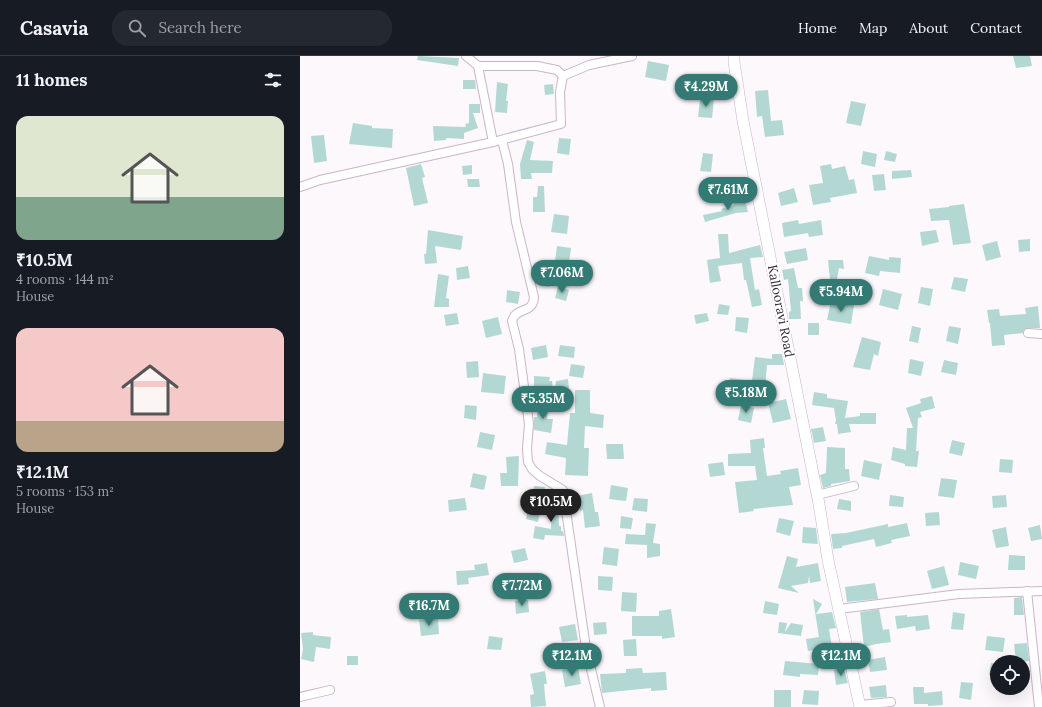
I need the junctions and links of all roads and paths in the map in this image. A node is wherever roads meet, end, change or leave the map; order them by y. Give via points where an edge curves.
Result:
1 (466, 56) edge
2 (632, 56) edge
3 (734, 56) edge
4 (478, 66) junction
5 (562, 76) junction
6 (498, 141) junction
7 (300, 187) edge
8 (1028, 333) dead end
9 (1042, 334) edge
10 (854, 486) dead end
11 (817, 495) junction
12 (1027, 591) junction
13 (1042, 591) edge
14 (839, 609) junction
15 (330, 690) dead end
16 (300, 697) edge
17 (891, 702) dead end
18 (860, 706) edge
19 (600, 707) edge
20 (1040, 707) edge

1 - 4 street
2 - 5 street via 589,65
3 - 11 main road, Kallooravi Road via 743,121
4 - 5 street via 537,66 557,70
4 - 6 street
5 - 6 street via 561,124
6 - 7 street via 320,180
6 - 19 street via 508,164 516,222 534,297 534,304 516,314 512,321 519,349 529,424 528,462 540,476 563,490 586,648
8 - 9 street
10 - 11 street
11 - 14 main road, Kallooravi Road
12 - 13 street
12 - 14 street via 959,594
12 - 20 street
14 - 18 main road, Kallooravi Road
15 - 16 street
17 - 18 street

